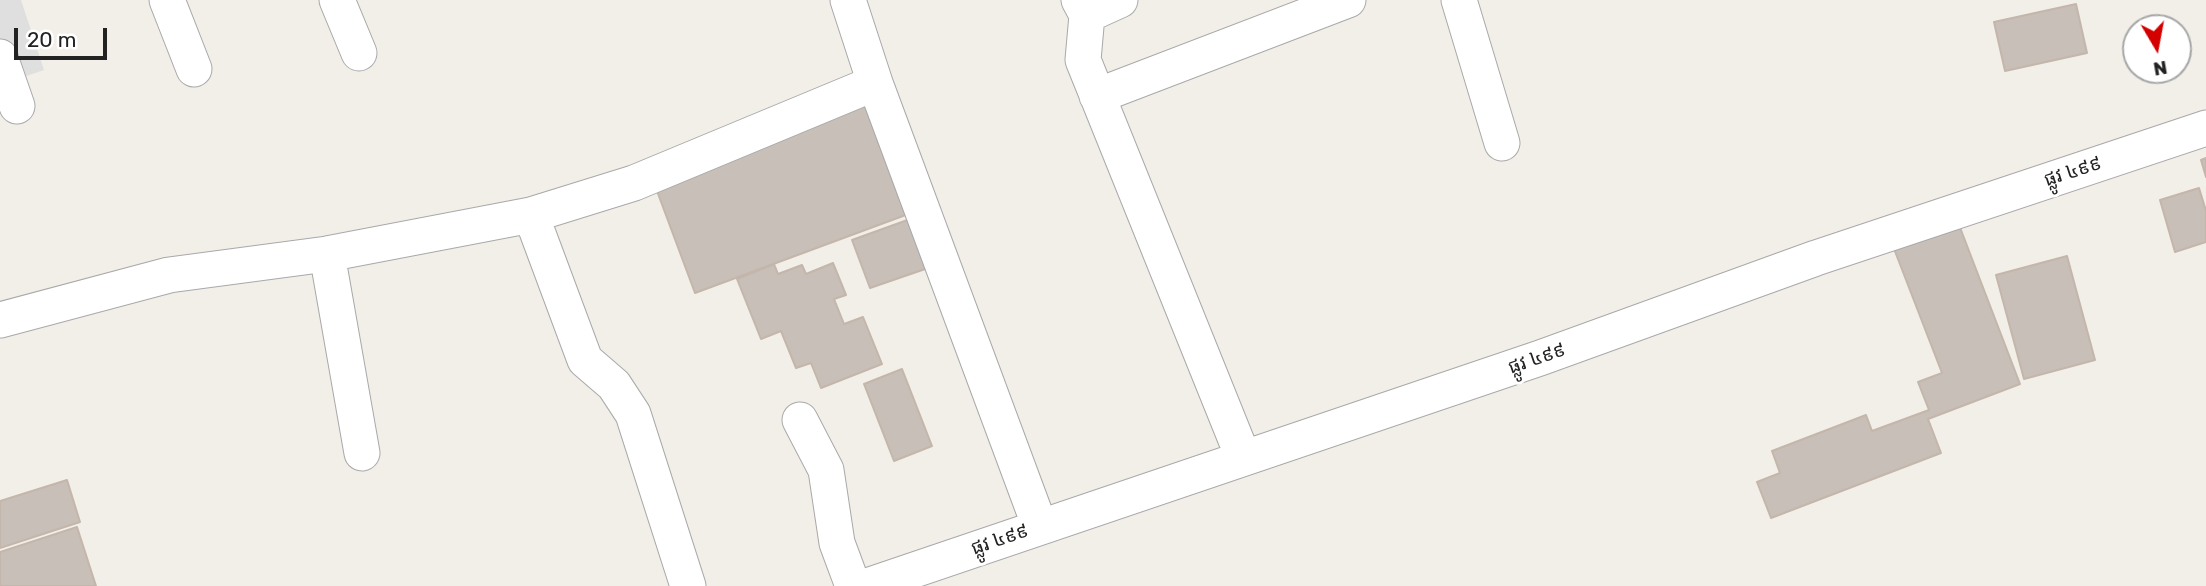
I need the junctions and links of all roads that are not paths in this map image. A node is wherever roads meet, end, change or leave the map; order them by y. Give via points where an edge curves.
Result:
1 (167, 0) edge
2 (337, 0) edge
3 (848, 0) edge
4 (1120, 0) edge
5 (1349, 0) edge
6 (1459, 0) edge
7 (1083, 8) edge
8 (359, 53) dead end
9 (0, 57) edge
10 (194, 69) dead end
11 (875, 83) junction
12 (1097, 96) junction
13 (17, 106) dead end
14 (2206, 128) edge
15 (1502, 144) dead end
16 (531, 215) junction
17 (327, 254) junction
18 (0, 320) edge
19 (800, 419) dead end
20 (362, 453) dead end
21 (1243, 457) junction
22 (1040, 527) junction
23 (940, 574) edge
24 (688, 586) edge
25 (853, 586) edge
26 (867, 586) edge

1 - 10 street
2 - 8 street
3 - 11 street
4 - 7 street
5 - 12 street
6 - 15 street
7 - 12 street via 1083,60
9 - 13 street
11 - 16 street via 634,183
11 - 22 street
12 - 21 street
14 - 21 street, ផ្លូវ ៤៩៩
16 - 17 street
16 - 24 street via 585,360 614,385 634,414
17 - 18 street via 169,275
17 - 20 street
19 - 25 street via 826,471 837,543
21 - 22 street, ផ្លូវ ៤៩៩
22 - 23 street, ផ្លូវ ៤៩៩
23 - 26 street, ផ្លូវ ៤៩៩

